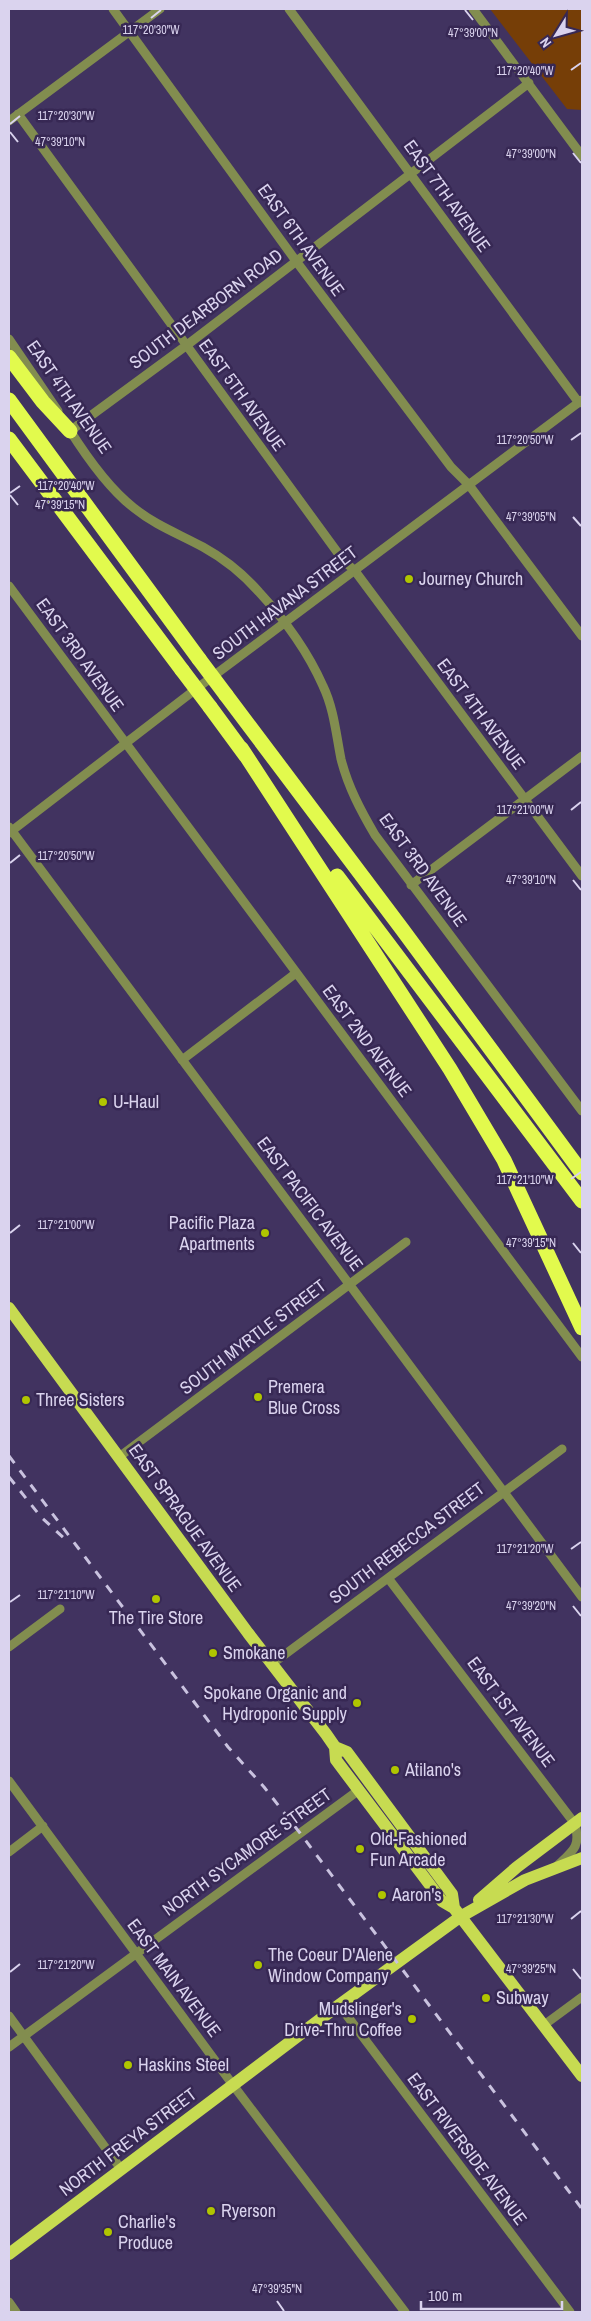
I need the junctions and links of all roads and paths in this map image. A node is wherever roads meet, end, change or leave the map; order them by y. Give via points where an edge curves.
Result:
1 (113, 9) edge
2 (160, 9) edge
3 (289, 9) edge
4 (473, 9) edge
5 (130, 32) junction
6 (529, 84) junction
7 (18, 114) junction
8 (9, 121) edge
9 (582, 156) edge
10 (411, 174) junction
11 (296, 261) junction
12 (9, 340) edge
13 (187, 345) junction
14 (9, 358) edge
15 (9, 400) edge
16 (580, 401) edge
17 (70, 431) junction
18 (9, 439) edge
19 (469, 486) junction
20 (355, 571) junction
21 (9, 586) edge
22 (285, 624) junction
23 (582, 636) edge
24 (125, 744) junction
25 (241, 748) junction
26 (582, 756) edge
27 (525, 800) junction
28 (10, 830) edge
29 (582, 876) edge
30 (411, 885) junction
31 (296, 973) junction
32 (182, 1060) junction
33 (582, 1111) edge
34 (582, 1173) edge
35 (582, 1201) edge
36 (406, 1242) dead end
37 (350, 1285) junction
38 (9, 1308) edge
39 (582, 1328) edge
40 (582, 1357) edge
41 (562, 1448) dead end
42 (119, 1457) junction
43 (504, 1492) junction
44 (388, 1578) junction
45 (582, 1597) edge
46 (60, 1609) dead end
47 (9, 1647) edge
48 (272, 1664) junction
49 (335, 1747) junction
50 (9, 1781) edge
51 (359, 1790) junction
52 (579, 1821) edge
53 (43, 1826) junction
54 (9, 1852) edge
55 (582, 1858) edge
56 (555, 1867) junction
57 (457, 1912) junction
58 (136, 1954) junction
59 (582, 1997) edge
60 (339, 2005) junction
61 (9, 2016) edge
62 (544, 2025) junction
63 (23, 2036) junction
64 (9, 2048) edge
65 (582, 2076) edge
66 (234, 2085) junction
67 (121, 2169) junction
68 (9, 2254) edge
69 (9, 2302) edge
70 (16, 2312) edge
71 (406, 2312) edge
72 (570, 2312) edge

1 - 5 street, EAST 6TH AVENUE
2 - 5 street
3 - 10 street, EAST 7TH AVENUE
4 - 6 street
5 - 7 street
5 - 11 street, EAST 6TH AVENUE
6 - 9 street
6 - 10 street, SOUTH DEARBORN ROAD
7 - 8 street
7 - 13 street, EAST 5TH AVENUE
10 - 11 street, SOUTH DEARBORN ROAD
10 - 16 street, EAST 7TH AVENUE
11 - 13 street, SOUTH DEARBORN ROAD
11 - 19 street, EAST 6TH AVENUE via 451,467
12 - 17 street, EAST 4TH AVENUE
13 - 17 street, SOUTH DEARBORN ROAD
13 - 20 street, EAST 5TH AVENUE via 343,560
14 - 17 highway
15 - 34 highway, bridge
16 - 19 street, SOUTH HAVANA STREET
17 - 22 street, EAST 4TH AVENUE via 115,490 133,508 163,528 204,548 237,571
18 - 25 highway, bridge
19 - 20 street, SOUTH HAVANA STREET
19 - 23 street
20 - 22 street, SOUTH HAVANA STREET
20 - 27 street, EAST 4TH AVENUE
21 - 24 street, EAST 3RD AVENUE
22 - 24 street, SOUTH HAVANA STREET
22 - 30 street, EAST 3RD AVENUE via 308,656 323,686 356,802
24 - 28 street, SOUTH HAVANA STREET
24 - 31 street, EAST 2ND AVENUE
25 - 35 highway
25 - 39 highway via 439,1052 504,1160
26 - 27 street
27 - 29 street, EAST 4TH AVENUE
27 - 30 street
28 - 32 street, EAST PACIFIC AVENUE
30 - 33 street, EAST 3RD AVENUE
31 - 32 street
31 - 40 street, EAST 2ND AVENUE
32 - 37 street, EAST PACIFIC AVENUE
36 - 37 street, SOUTH MYRTLE STREET
37 - 42 street, SOUTH MYRTLE STREET
37 - 43 street, EAST PACIFIC AVENUE
38 - 42 main road, EAST SPRAGUE AVENUE
41 - 43 street, SOUTH REBECCA STREET
42 - 48 main road, EAST SPRAGUE AVENUE
43 - 44 street, SOUTH REBECCA STREET
43 - 45 street, EAST PACIFIC AVENUE
44 - 48 street, SOUTH REBECCA STREET
44 - 52 street, EAST 1ST AVENUE
46 - 47 street
48 - 49 main road, EAST SPRAGUE AVENUE
49 - 51 main road, EAST SPRAGUE AVENUE via 336,1760
49 - 57 main road, EAST SPRAGUE AVENUE via 347,1752 452,1894
50 - 53 street, EAST MAIN AVENUE
51 - 57 main road, EAST SPRAGUE AVENUE via 442,1901
51 - 58 street, NORTH SYCAMORE STREET
52 - 56 street via 576,1848
52 - 57 main road
53 - 54 street
53 - 58 street, EAST MAIN AVENUE
55 - 56 main road
56 - 57 main road
57 - 60 main road, NORTH FREYA STREET
57 - 62 main road, EAST SPRAGUE AVENUE
58 - 63 street, NORTH SYCAMORE STREET
58 - 66 street, EAST MAIN AVENUE
59 - 62 street
60 - 66 main road, NORTH FREYA STREET
60 - 72 street, EAST RIVERSIDE AVENUE
61 - 63 street
62 - 65 main road, EAST SPRAGUE AVENUE
63 - 64 street, NORTH SYCAMORE STREET
63 - 67 street
66 - 67 main road, NORTH FREYA STREET
66 - 71 street, EAST MAIN AVENUE
67 - 68 main road, NORTH FREYA STREET
69 - 70 street

